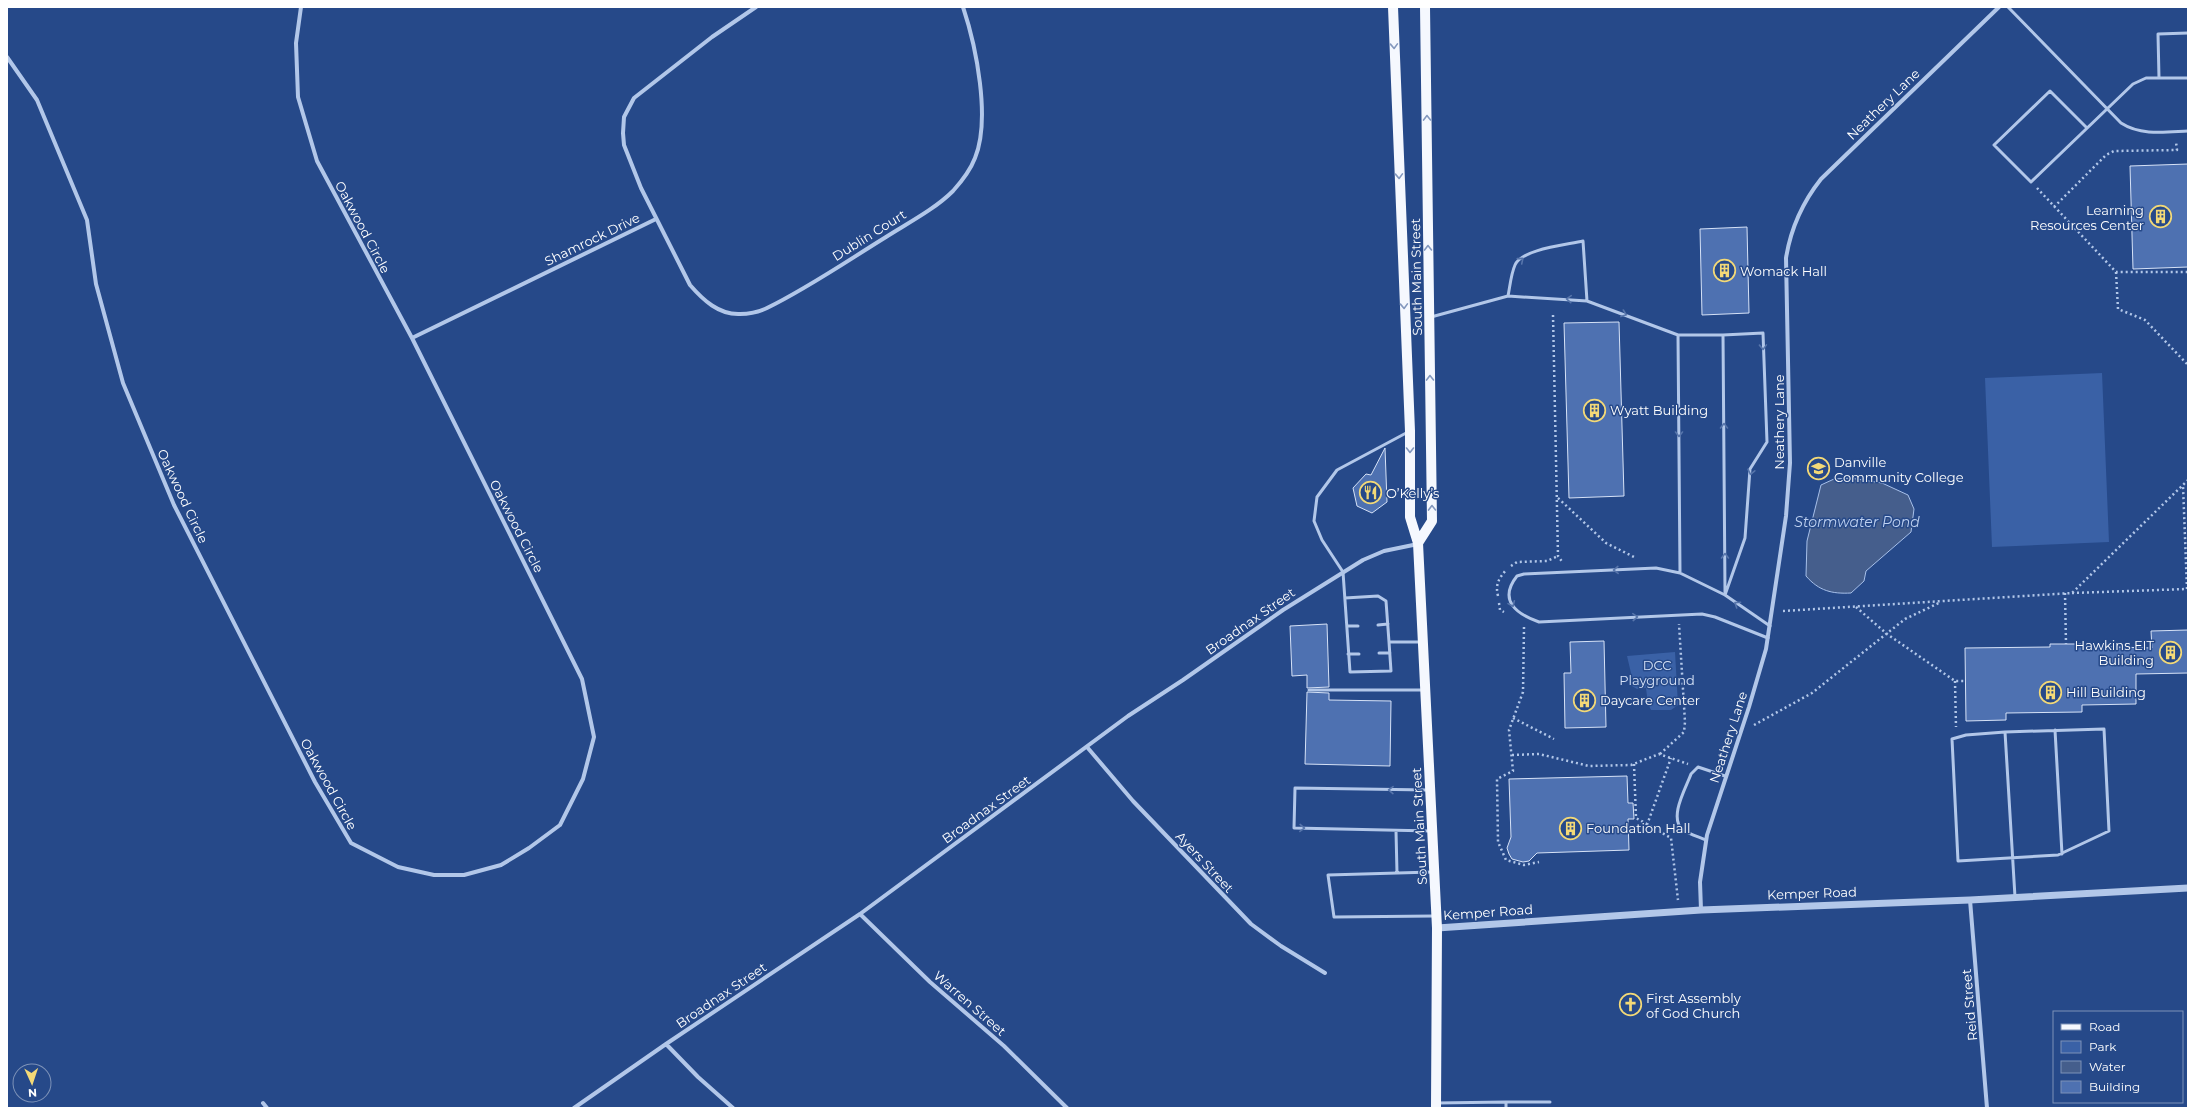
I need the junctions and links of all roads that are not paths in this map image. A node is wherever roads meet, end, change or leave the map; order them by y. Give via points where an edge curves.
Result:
1 (301, 7) edge
2 (756, 7) edge
3 (962, 7) edge
4 (1393, 7) edge
5 (1425, 7) edge
6 (1999, 7) edge
7 (2008, 7) edge
8 (2188, 33) edge
9 (7, 57) edge
10 (2159, 78) junction
11 (2188, 78) edge
12 (2107, 109) junction
13 (2087, 128) junction
14 (2188, 132) edge
15 (656, 219) junction
16 (1508, 296) junction
17 (1587, 301) junction
18 (1429, 317) junction
19 (1678, 335) junction
20 (1724, 335) junction
21 (412, 338) junction
22 (1410, 431) junction
23 (1418, 544) junction
24 (1343, 572) junction
25 (1680, 573) junction
26 (1725, 595) junction
27 (1345, 598) junction
28 (1388, 624) junction
29 (1378, 625) dead end
30 (1347, 626) junction
31 (1358, 626) dead end
32 (1770, 626) junction
33 (1768, 638) junction
34 (1389, 642) junction
35 (1423, 642) junction
36 (1390, 653) junction
37 (1348, 654) junction
38 (1359, 654) dead end
39 (1379, 654) dead end
40 (1309, 690) dead end
41 (1425, 690) junction
42 (2055, 730) junction
43 (2005, 732) junction
44 (1087, 746) junction
45 (1725, 776) junction
46 (1430, 790) junction
47 (1396, 831) junction
48 (1432, 831) junction
49 (1706, 840) junction
50 (2062, 854) junction
51 (2013, 858) junction
52 (1434, 872) junction
53 (1397, 873) junction
54 (2188, 888) edge
55 (2015, 897) junction
56 (1970, 900) junction
57 (1701, 910) junction
58 (860, 914) junction
59 (1436, 916) junction
60 (1437, 928) junction
61 (1325, 973) dead end
62 (666, 1044) junction
63 (1477, 1102) junction
64 (1506, 1102) junction
65 (1550, 1102) dead end
66 (263, 1103) dead end
67 (1436, 1105) edge
68 (268, 1108) edge
69 (574, 1108) edge
70 (733, 1108) edge
71 (1067, 1108) edge
72 (1477, 1108) edge
73 (1506, 1108) edge
74 (1987, 1108) edge

1 - 21 street, Oakwood Circle via 296,43 298,97 317,161
2 - 15 street, Shamrock Drive via 712,37 630,103 624,117 624,145
3 - 15 street, Dublin Court via 978,65 981,107 979,139 975,157 965,178 952,192 920,216 842,265 766,308 740,314 715,308 701,298 690,285
4 -> 22 main road, South Main Street
18 -> 5 main road, South Main Street
6 - 32 street, Neathery Lane via 1821,179 1807,197 1796,218 1786,258 1790,463 1786,516
7 - 12 lane
8 - 10 lane via 2158,34
9 - 21 street, Oakwood Circle via 37,100 87,220 96,284 123,383 171,498 315,782 351,843 398,867 434,875 464,875 501,865 529,848 560,824 583,779 594,737 582,679
10 - 11 lane
10 - 12 lane via 2146,78 2133,84
12 - 13 lane
12 - 14 lane via 2130,129 2146,132
13 - 13 lane via 2050,91 1994,145 2031,182
15 - 21 street, Shamrock Drive
17 -> 16 lane
16 -> 17 lane via 1515,265 1521,258 1537,251 1583,241
16 - 18 lane
17 -> 19 lane
23 -> 18 main road, South Main Street via 1432,521
19 - 20 lane
19 -> 25 lane
26 -> 20 lane
20 -> 26 lane via 1763,333 1767,442 1750,469 1745,538
22 -> 23 main road, South Main Street via 1410,517
22 - 24 lane via 1337,470 1317,497 1314,521 1322,540
23 - 24 street, Broadnax Street via 1384,552 1363,560
23 - 35 main road, South Main Street
24 - 27 lane
24 - 44 street, Broadnax Street via 1245,635
25 - 26 lane
25 -> 33 lane via 1656,568 1524,574 1517,576 1509,591 1510,601 1515,610 1524,617 1539,622 1702,614
32 -> 26 lane
27 - 28 lane via 1378,596 1386,601
27 - 30 lane
28 - 29 lane
28 - 34 lane
30 - 31 lane
30 - 37 lane
32 - 33 street, Neathery Lane
33 - 45 street, Neathery Lane
34 - 35 lane
34 - 36 lane
35 - 41 main road, South Main Street
36 - 37 lane via 1391,671 1350,672
36 - 39 lane
37 - 38 lane
40 - 41 lane
41 - 46 main road, South Main Street
42 - 43 lane
42 - 50 lane
42 - 50 lane via 2104,729 2109,831
43 - 51 lane
43 - 51 lane via 1966,735 1952,739 1958,861
44 - 58 street, Broadnax Street
44 - 61 street, Ayers Street via 1133,801 1251,924 1280,946
45 - 49 street, Neathery Lane
45 - 49 lane via 1698,767 1691,774 1677,811 1677,819 1684,831
46 -> 47 lane via 1295,788 1294,828
46 - 48 main road, South Main Street
47 - 48 lane
47 - 53 lane
48 - 52 main road, South Main Street
49 - 57 street, Neathery Lane via 1700,882
50 - 51 lane
51 - 55 lane
52 - 53 lane
52 - 59 main road, South Main Street
53 - 59 lane via 1328,875 1334,917
54 - 55 street, Kemper Road
55 - 56 street, Kemper Road
56 - 57 street, Kemper Road
56 - 74 street, Reid Street
57 - 60 street, Kemper Road
58 - 62 street, Broadnax Street
58 - 71 street, Warren Street via 930,982 1004,1046
59 - 60 main road, South Main Street
60 - 67 main road, South Main Street
62 - 69 street, Broadnax Street
62 - 70 street
63 - 64 lane
63 - 67 lane
63 - 72 lane
64 - 65 lane
64 - 73 lane
66 - 68 street

